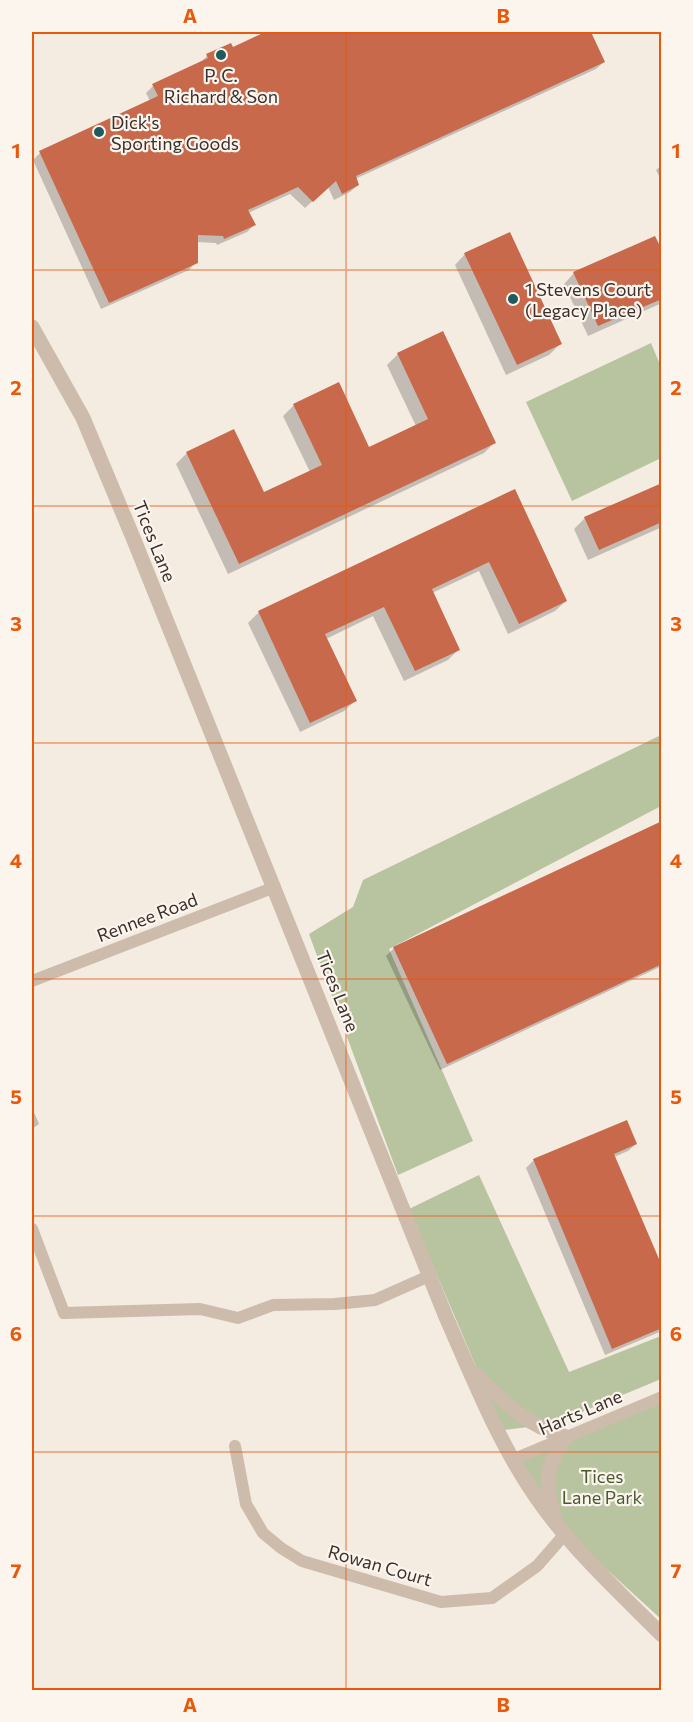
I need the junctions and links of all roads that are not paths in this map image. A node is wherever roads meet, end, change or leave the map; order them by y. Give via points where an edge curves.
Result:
1 (32, 327) edge
2 (275, 887) junction
3 (32, 981) edge
4 (32, 1229) edge
5 (429, 1276) junction
6 (469, 1369) junction
7 (662, 1397) edge
8 (566, 1437) junction
9 (235, 1446) dead end
10 (512, 1460) junction
11 (560, 1528) junction
12 (662, 1635) edge

1 - 2 street, Tices Lane via 83,418
2 - 3 street, Rennee Road
2 - 5 street, Tices Lane
4 - 5 street via 64,1313 200,1309 238,1318 273,1305 375,1300
5 - 6 street, Tices Lane
6 - 8 street via 538,1428
6 - 10 street, Tices Lane
7 - 8 street, Harts Lane
8 - 10 street, Harts Lane
8 - 11 street via 546,1472
9 - 11 street, Rowan Court via 246,1504 263,1533 281,1548 302,1561 441,1602 492,1598 537,1566
10 - 11 street, Tices Lane
11 - 12 street, Tices Lane

